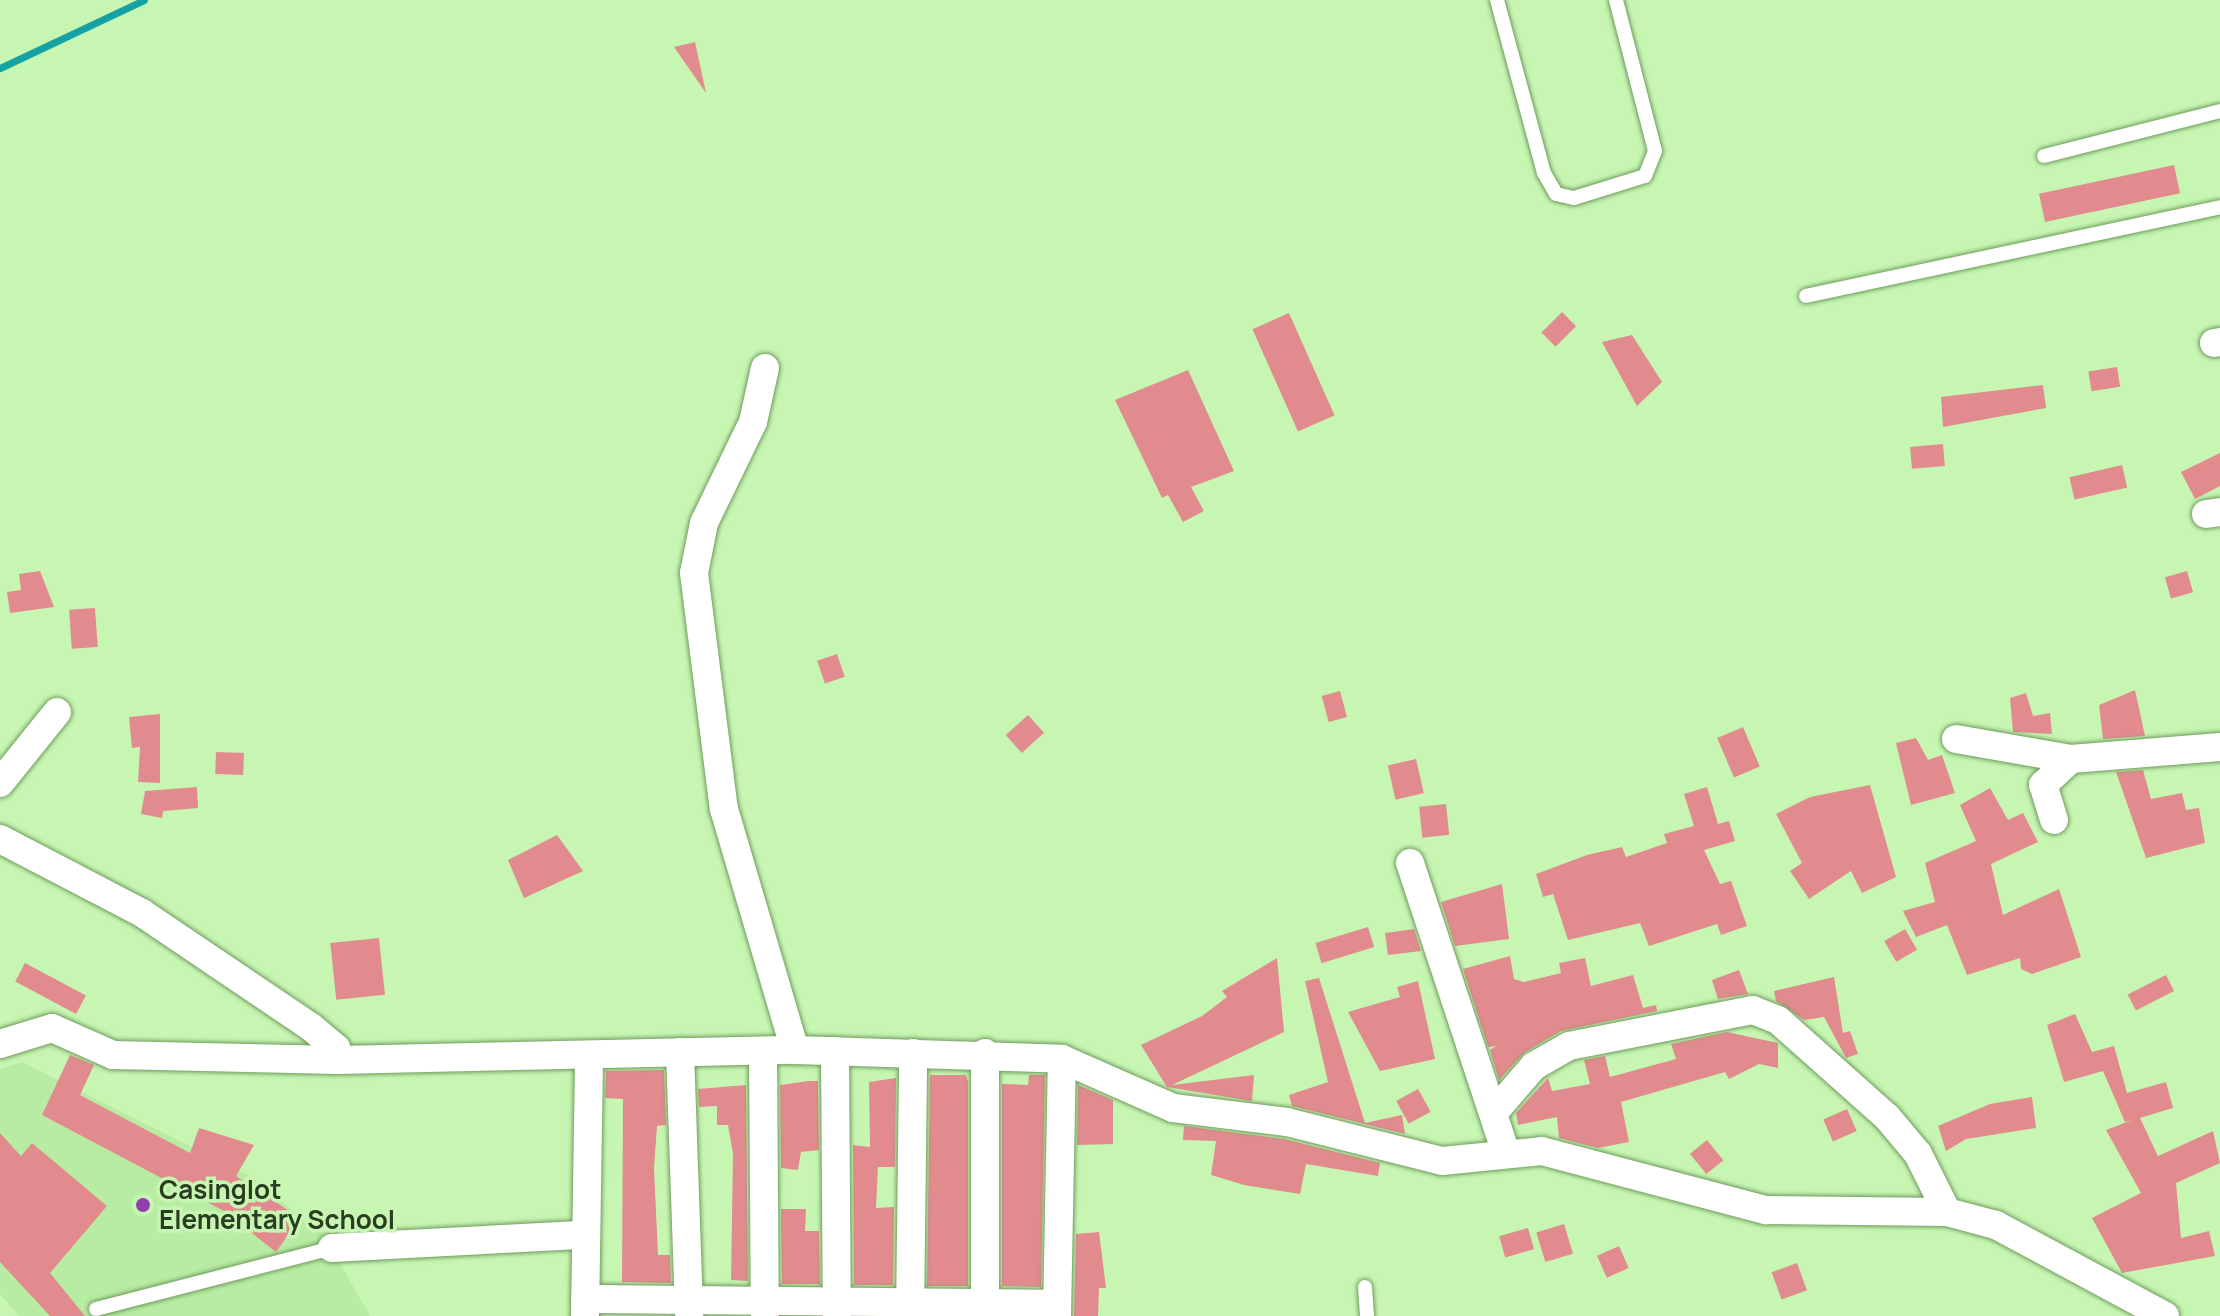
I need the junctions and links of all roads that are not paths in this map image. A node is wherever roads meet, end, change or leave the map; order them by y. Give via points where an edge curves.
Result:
1 (1497, 0) edge
2 (1616, 0) edge
3 (2220, 111) edge
4 (2044, 156) dead end
5 (2220, 207) edge
6 (1806, 296) dead end
7 (765, 368) dead end
8 (57, 712) dead end
9 (1956, 739) dead end
10 (2220, 747) edge
11 (2071, 759) junction
12 (0, 783) edge
13 (2054, 820) dead end
14 (0, 839) edge
15 (1410, 863) dead end
16 (0, 1044) edge
17 (795, 1050) junction
18 (835, 1051) junction
19 (680, 1052) junction
20 (763, 1052) junction
21 (913, 1053) junction
22 (985, 1053) junction
23 (589, 1056) junction
24 (1062, 1059) junction
25 (338, 1060) junction
26 (1495, 1111) junction
27 (1505, 1151) junction
28 (1947, 1212) junction
29 (584, 1235) junction
30 (332, 1248) joint
31 (1365, 1287) dead end
32 (689, 1307) edge
33 (765, 1307) edge
34 (585, 1308) edge
35 (837, 1308) edge
36 (910, 1308) edge
37 (985, 1308) edge
38 (96, 1309) dead end
39 (1057, 1310) edge
40 (1367, 1316) edge
41 (2165, 1316) edge

1 - 2 lane via 1544,173 1556,194 1574,198 1645,176 1655,151
3 - 4 lane
5 - 6 lane
7 - 17 street via 753,422 704,523 694,573 724,809
8 - 12 street
9 - 11 street
10 - 11 street
11 - 13 street via 2043,785
14 - 25 street via 142,913 311,1027 336,1048
15 - 26 street
16 - 25 street via 52,1028 113,1055
17 - 18 street
17 - 20 street
18 - 21 street
18 - 35 street
19 - 20 street
19 - 23 street
19 - 32 street
20 - 33 street
21 - 22 street
21 - 36 street
22 - 24 street
22 - 37 street
23 - 25 street
23 - 29 street
24 - 27 street via 1185,1110 1287,1122 1442,1161
24 - 39 street
26 - 27 street
26 - 28 street via 1534,1066 1569,1046 1753,1010 1778,1020 1887,1117 1918,1154
27 - 28 street via 1572,1155 1766,1210
28 - 41 street via 1996,1225
29 - 30 street
29 - 34 street
30 - 38 lane
31 - 40 lane
32 - 33 street
32 - 34 street
33 - 35 street
35 - 36 street
36 - 37 street
37 - 39 street

